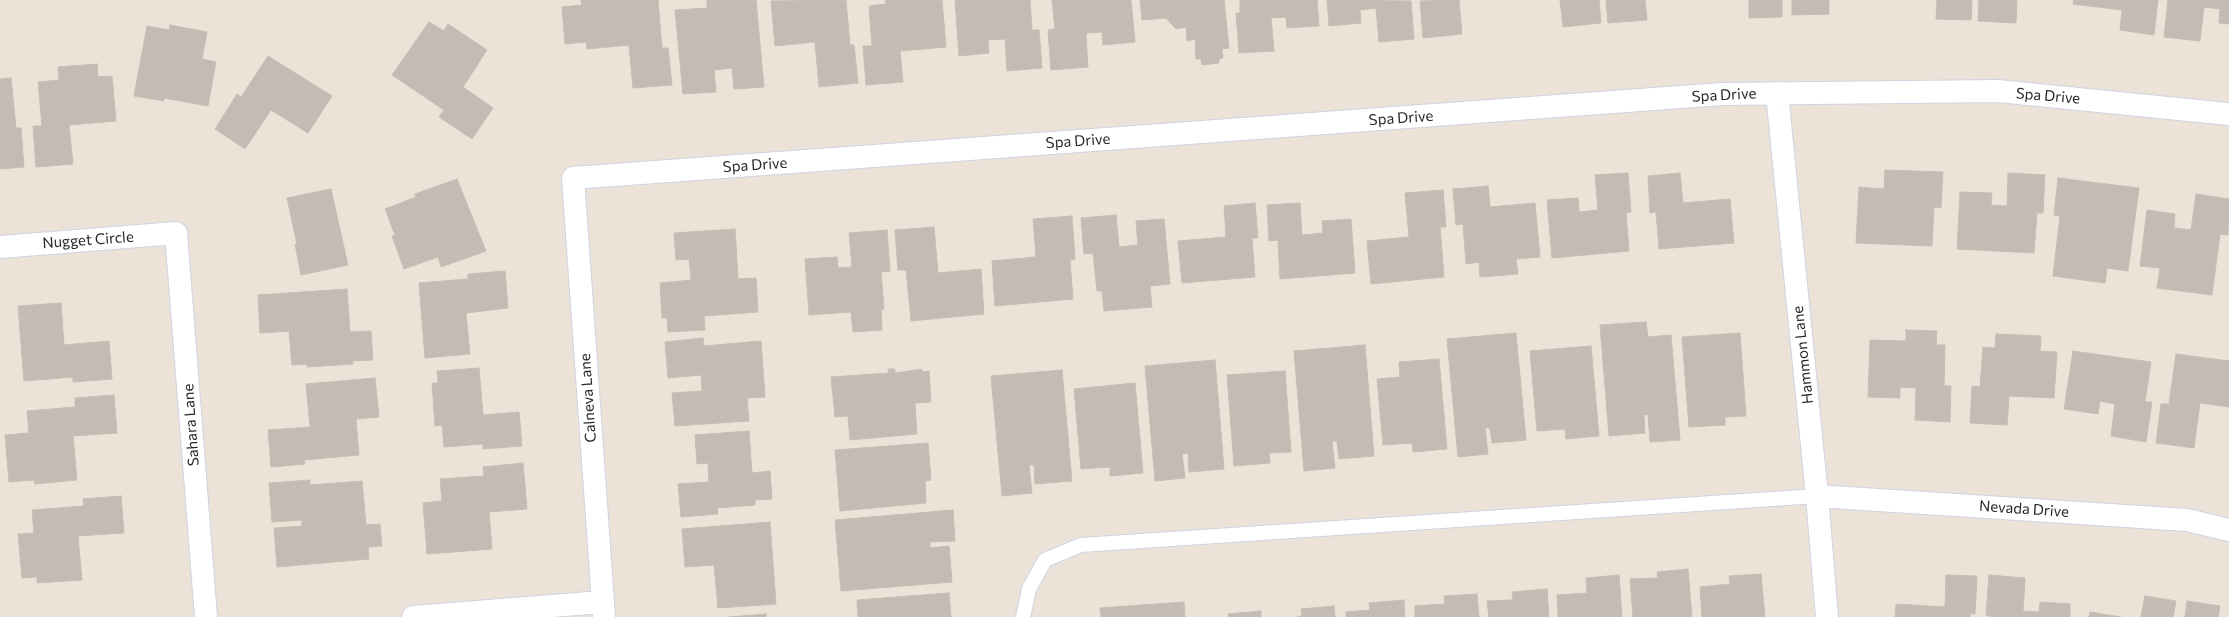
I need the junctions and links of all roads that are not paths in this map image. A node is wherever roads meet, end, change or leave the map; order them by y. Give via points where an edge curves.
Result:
1 (1777, 93) junction
2 (2229, 114) edge
3 (573, 178) joint
4 (176, 233) joint
5 (0, 247) edge
6 (1817, 496) junction
7 (2229, 530) edge
8 (603, 610) edge
9 (206, 617) edge
10 (413, 617) edge
11 (1023, 617) edge
12 (1827, 617) edge

1 - 2 street, Spa Drive via 1998,91
1 - 3 street, Spa Drive via 1706,95
1 - 6 street, Hammon Lane
3 - 8 street, Calneva Lane
4 - 5 street, Nugget Circle
4 - 9 street, Sahara Lane
6 - 7 street, Nevada Drive via 2187,520
6 - 11 lane via 1081,546 1045,560 1029,589
6 - 12 street, Hammon Lane
8 - 10 street

